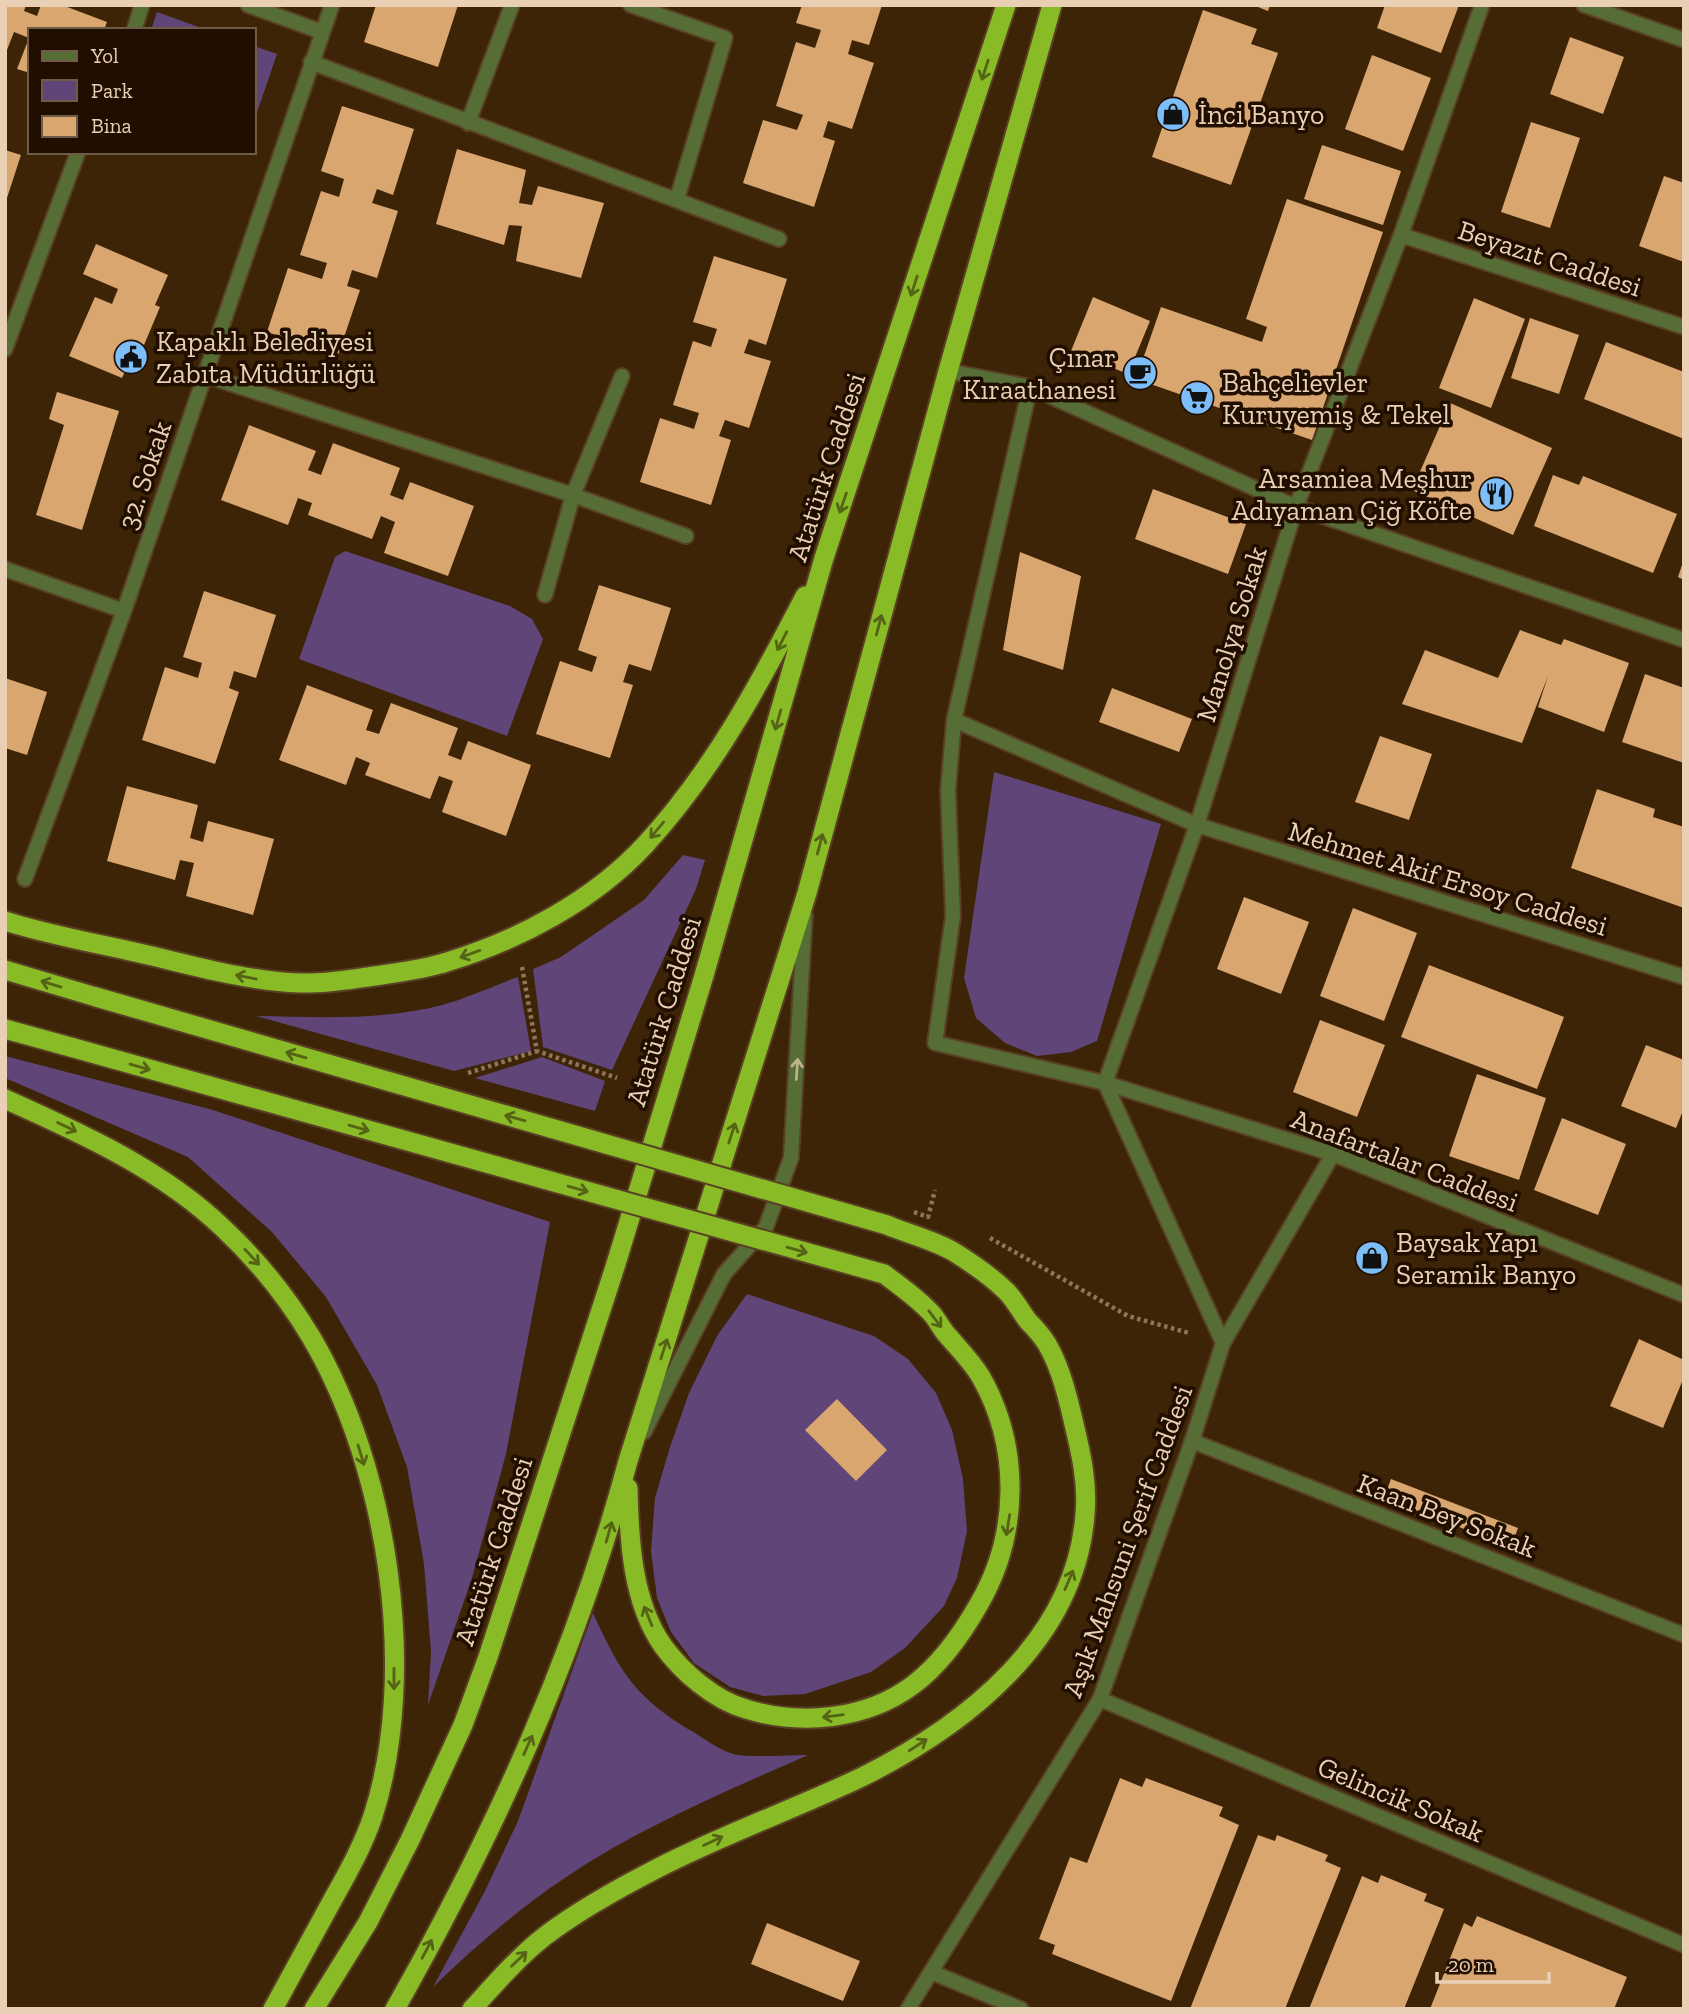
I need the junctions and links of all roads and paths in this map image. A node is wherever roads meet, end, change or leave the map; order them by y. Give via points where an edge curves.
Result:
1 (142, 5) edge
2 (248, 5) edge
3 (332, 5) edge
4 (512, 5) edge
5 (631, 5) edge
6 (1006, 5) edge
7 (1052, 5) edge
8 (1482, 5) edge
9 (1584, 5) edge
10 (135, 28) edge
11 (322, 32) junction
12 (1684, 40) edge
13 (311, 62) junction
14 (468, 123) junction
15 (77, 154) edge
16 (677, 199) junction
17 (1401, 235) junction
18 (779, 239) dead end
19 (1684, 327) edge
20 (5, 349) edge
21 (948, 371) junction
22 (204, 375) junction
23 (622, 376) dead end
24 (1030, 387) junction
25 (573, 495) junction
26 (1296, 507) junction
27 (685, 536) dead end
28 (824, 558) junction
29 (5, 569) edge
30 (545, 595) dead end
31 (124, 611) junction
32 (1684, 640) edge
33 (954, 720) junction
34 (1197, 825) junction
35 (25, 880) dead end
36 (807, 893) junction
37 (5, 921) edge
38 (522, 967) dead end
39 (5, 970) edge
40 (1684, 977) edge
41 (5, 1029) edge
42 (617, 1078) dead end
43 (1105, 1083) junction
44 (5, 1099) edge
45 (1333, 1154) junction
46 (928, 1217) dead end
47 (941, 1220) dead end
48 (979, 1231) dead end
49 (1684, 1295) edge
50 (1223, 1343) junction
51 (1192, 1441) junction
52 (628, 1461) junction
53 (1684, 1635) edge
54 (1100, 1699) junction
55 (1684, 1945) edge
56 (930, 1972) junction
57 (273, 2009) edge
58 (314, 2009) edge
59 (395, 2009) edge
60 (472, 2009) edge
61 (908, 2009) edge
62 (1021, 2009) edge

1 - 10 street
2 - 11 street
3 - 11 street, 32. Sokak
4 - 14 street
5 - 16 street via 725,38
6 -> 28 highway, Atatürk Caddesi
7 - 21 highway
8 - 17 street, Manolya Sokak
9 - 12 street
11 - 13 street, 32. Sokak
13 - 14 street
13 - 22 street, 32. Sokak
14 - 16 street
15 - 20 street
16 - 18 street
17 - 19 street, Beyazıt Caddesi
17 - 26 street, Manolya Sokak
21 - 24 street
36 -> 21 highway
22 - 25 street
22 - 31 street, 32. Sokak
23 - 25 street
24 - 26 street
24 - 33 street
25 - 27 street
25 - 30 street
26 - 32 street
26 - 34 street, Manolya Sokak
28 -> 37 highway via 756,691 677,807 644,846 580,900 488,947 411,970 304,984 247,978
28 -> 58 highway, Atatürk Caddesi via 643,1176 488,1657 463,1725 410,1840 368,1922
29 - 31 street
31 - 35 street, 32. Sokak
33 - 34 street, Mehmet Akif Ersoy Caddesi
33 - 43 street, Anafartalar Caddesi via 948,791 953,916 935,1043
34 - 40 street, Mehmet Akif Ersoy Caddesi
34 - 43 street, Manolya Sokak
52 -> 36 highway
52 -> 36 street via 724,1275 766,1227 791,1158
38 - 42 path via 537,1051
60 -> 39 highway, bridge via 527,1951 584,1910 656,1868 905,1754 970,1711 1018,1665 1057,1608 1081,1547 1086,1512 1085,1476 1064,1383 1047,1344 1007,1292 953,1252 887,1225
41 -> 52 highway, bridge via 884,1274 933,1315 981,1377 1004,1438 1011,1503 999,1564 976,1609 932,1670 911,1687 859,1711 793,1718 744,1709 703,1686 663,1645 642,1599 629,1527
43 - 45 street, Anafartalar Caddesi
43 - 50 street
44 -> 57 highway via 138,1166 222,1227 255,1260 312,1339 361,1451 388,1567 393,1615 389,1741 373,1816 358,1855
45 - 49 street, Anafartalar Caddesi
45 - 50 street, Aşık Mahsuni Şerif Caddesi
46 - 47 path
48 - 50 path via 1129,1317
50 - 51 street, Aşık Mahsuni Şerif Caddesi
51 - 53 street, Kaan Bey Sokak
51 - 54 street, Aşık Mahsuni Şerif Caddesi
59 -> 52 highway via 475,1861 557,1677 607,1539
54 - 55 street, Gelincik Sokak
54 - 56 street, Aşık Mahsuni Şerif Caddesi
56 - 61 street, Aşık Mahsuni Şerif Caddesi
56 - 62 street

